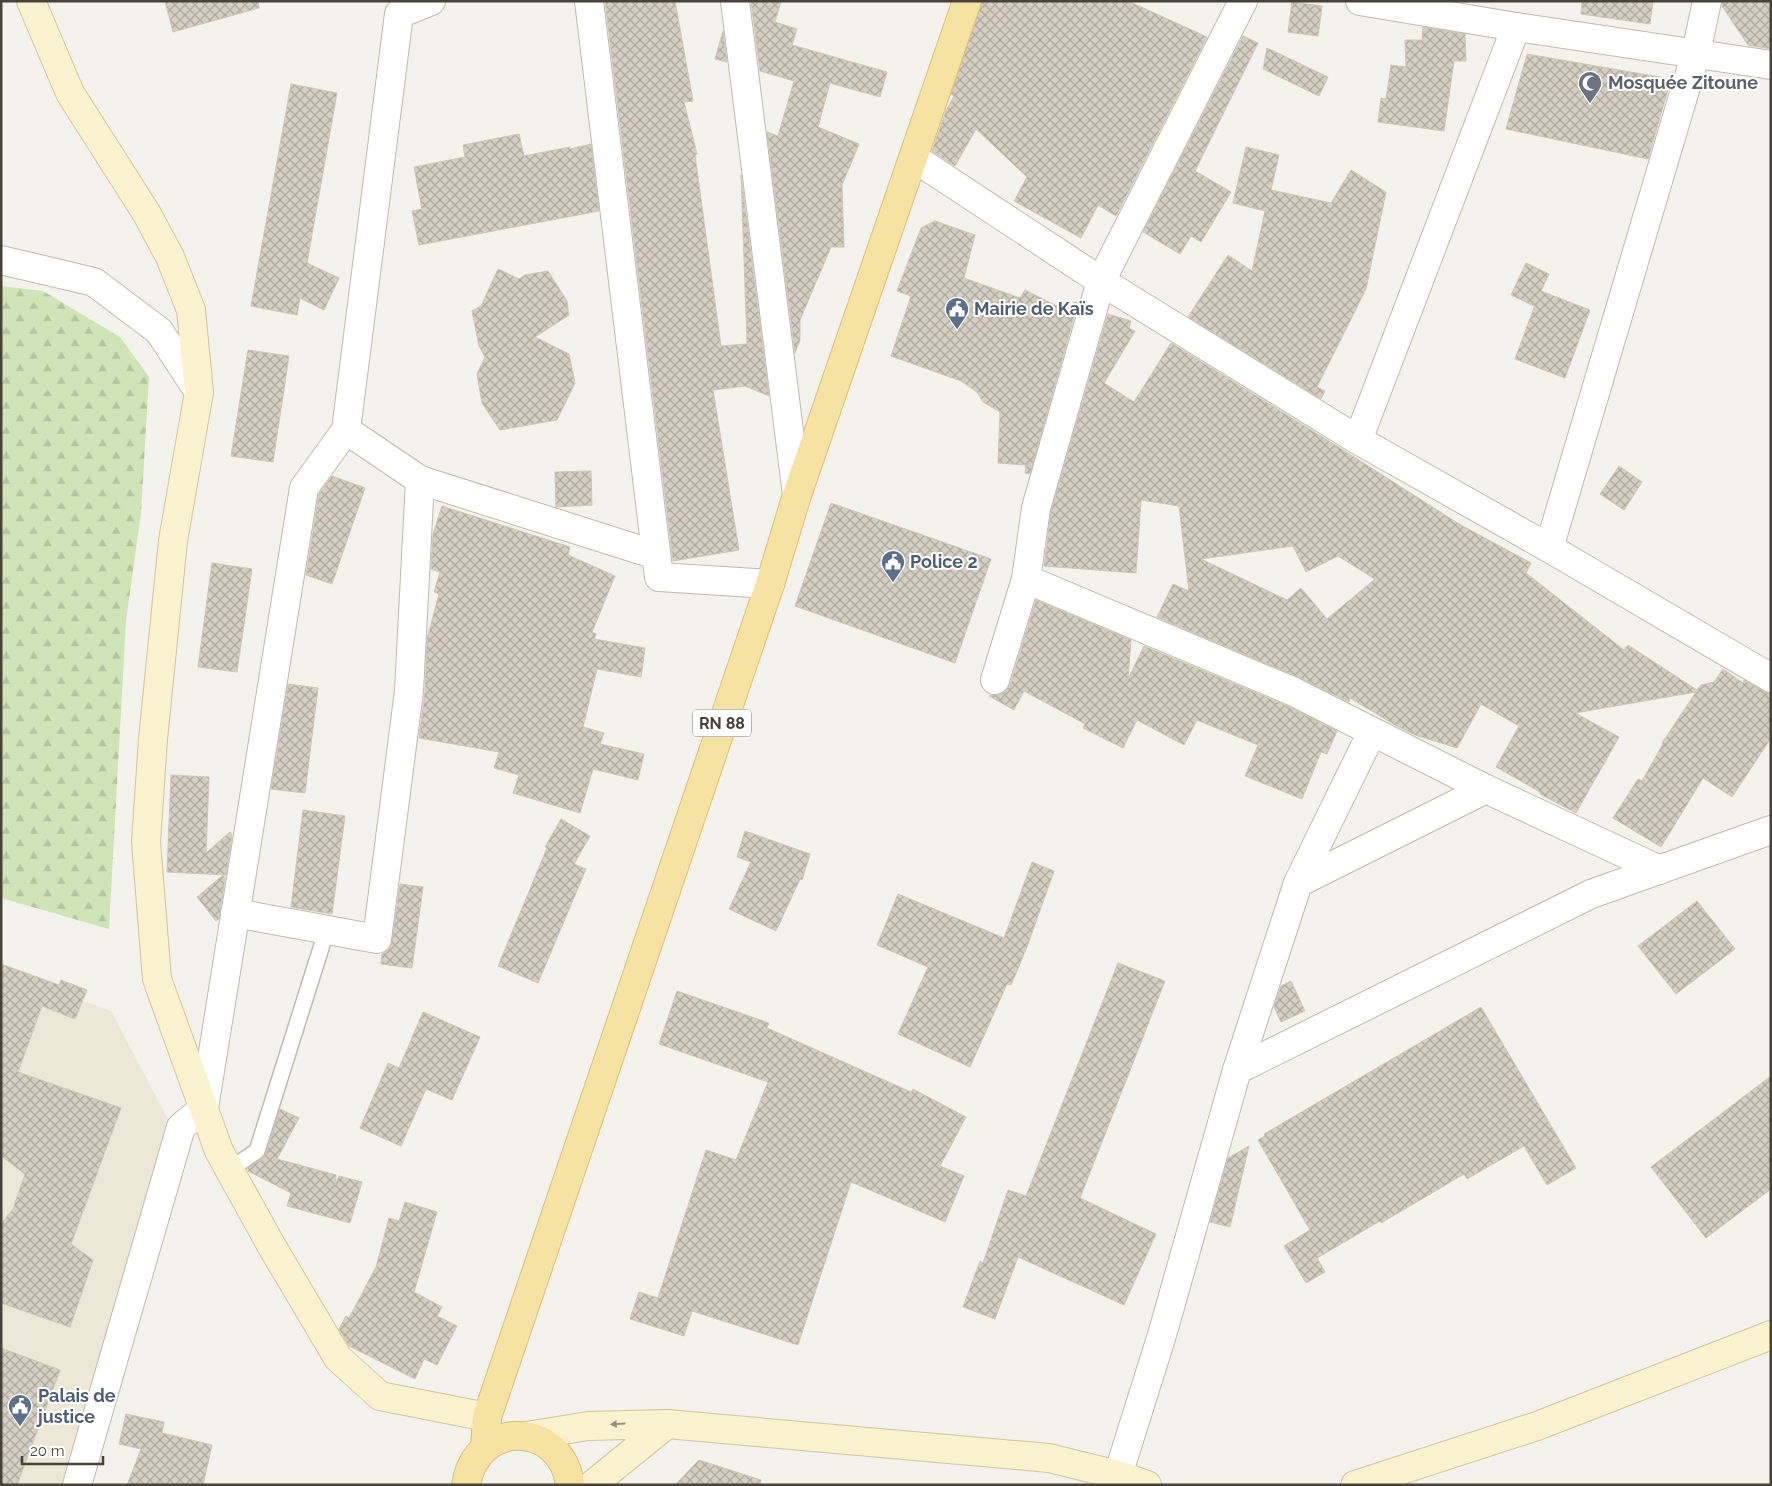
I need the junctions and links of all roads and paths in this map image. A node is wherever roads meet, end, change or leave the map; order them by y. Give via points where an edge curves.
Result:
1 (31, 1) edge
2 (431, 1) edge
3 (589, 1) edge
4 (735, 1) edge
5 (967, 1) edge
6 (1243, 1) edge
7 (1360, 1) edge
8 (1707, 1) edge
9 (1516, 27) junction
10 (1696, 53) junction
11 (1771, 66) edge
12 (914, 158) junction
13 (1, 260) edge
14 (1101, 281) junction
15 (199, 392) junction
16 (346, 430) junction
17 (1358, 440) junction
18 (420, 480) junction
19 (797, 494) junction
20 (1549, 548) junction
21 (656, 555) junction
22 (1026, 579) junction
23 (770, 584) junction
24 (1771, 678) edge
25 (995, 680) dead end
26 (1372, 732) junction
27 (1486, 789) junction
28 (1771, 830) edge
29 (1660, 870) junction
30 (1298, 883) junction
31 (235, 913) junction
32 (327, 930) junction
33 (1237, 1070) junction
34 (204, 1108) junction
35 (229, 1170) junction
36 (1771, 1335) edge
37 (487, 1417) junction
38 (667, 1424) junction
39 (527, 1436) junction
40 (485, 1447) junction
41 (1118, 1475) junction
42 (77, 1485) edge
43 (466, 1485) edge
44 (570, 1485) edge
45 (592, 1485) edge
46 (1147, 1485) edge
47 (1355, 1485) edge

1 - 15 street via 70,93 147,214 170,257 191,310
2 - 16 street via 399,14
3 - 21 street
4 - 19 street
5 - 12 main road, RN 88
6 - 14 street
7 - 9 street
8 - 10 street
9 - 10 street
9 - 17 street
10 - 11 street
10 - 20 street
12 - 14 street
12 - 19 main road, RN 88
13 - 15 street via 94,282 158,331
14 - 17 street
14 - 22 street via 1036,508
15 - 34 street via 173,541 146,842 158,979
16 - 18 street
16 - 31 street via 304,488
17 - 20 street
18 - 21 street
18 - 32 street via 409,691 377,939
19 - 23 main road, RN 88
20 - 24 street
21 - 23 street via 659,577
22 - 25 street
22 - 26 street via 1292,691
23 - 37 main road, RN 88
26 - 27 street
26 - 30 street
27 - 29 street
27 - 30 street
28 - 29 street
29 - 33 street via 1592,894
30 - 33 street
31 - 32 street
31 - 34 street
32 - 35 lane via 257,1151
33 - 41 street via 1162,1335
34 - 35 street
34 - 42 street via 181,1127
35 - 37 street via 338,1358 380,1396
36 - 47 street via 1537,1426
37 - 40 main road, RN 88
38 -> 39 street via 588,1426
38 - 41 street via 1049,1458
38 - 45 street
39 - 40 main road via 498,1439
39 - 44 main road via 541,1441 563,1461
40 - 43 main road via 468,1471
41 - 46 street

